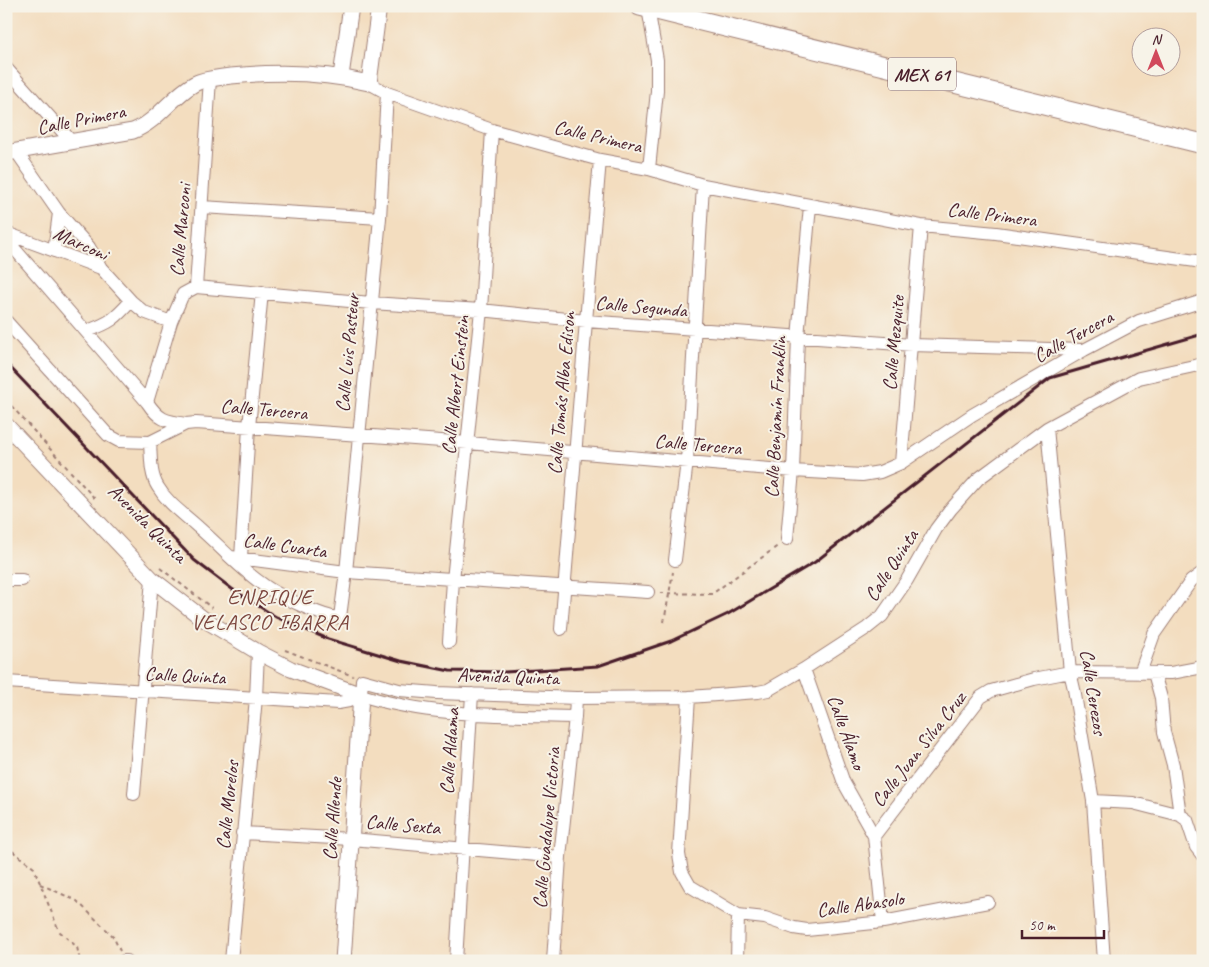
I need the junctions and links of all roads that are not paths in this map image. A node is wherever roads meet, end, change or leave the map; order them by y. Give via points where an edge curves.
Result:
1 (351, 6) edge
2 (379, 6) edge
3 (644, 7) edge
4 (6, 68) edge
5 (341, 76) junction
6 (210, 79) junction
7 (370, 82) junction
8 (387, 93) junction
9 (492, 130) junction
10 (71, 141) junction
11 (1203, 144) edge
12 (11, 152) edge
13 (600, 160) junction
14 (649, 168) junction
15 (703, 185) junction
16 (810, 206) junction
17 (202, 207) junction
18 (59, 213) junction
19 (380, 218) junction
20 (921, 226) junction
21 (6, 233) edge
22 (6, 239) edge
23 (54, 250) junction
24 (1203, 262) edge
25 (101, 268) junction
26 (196, 287) junction
27 (262, 292) junction
28 (131, 301) junction
29 (1203, 301) edge
30 (371, 303) junction
31 (481, 310) junction
32 (6, 321) edge
33 (586, 321) junction
34 (171, 322) junction
35 (696, 329) junction
36 (87, 331) junction
37 (798, 337) junction
38 (912, 345) junction
39 (1084, 350) junction
40 (1203, 364) edge
41 (147, 402) junction
42 (186, 424) junction
43 (6, 425) edge
44 (249, 426) junction
45 (1047, 428) junction
46 (360, 436) junction
47 (150, 442) junction
48 (468, 443) junction
49 (575, 452) junction
50 (687, 461) junction
51 (901, 463) junction
52 (793, 471) junction
53 (786, 539) road end
54 (236, 557) junction
55 (674, 560) road end
56 (346, 572) junction
57 (1203, 572) edge
58 (152, 579) junction
59 (6, 580) edge
60 (22, 580) dead end
61 (453, 580) junction
62 (564, 586) junction
63 (648, 592) road end
64 (561, 629) dead end
65 (448, 642) dead end
66 (258, 652) junction
67 (1203, 668) edge
68 (804, 670) junction
69 (1070, 672) junction
70 (1140, 672) junction
71 (1154, 672) junction
72 (362, 680) joint
73 (6, 682) edge
74 (142, 691) junction
75 (472, 694) junction
76 (361, 695) junction
77 (690, 697) junction
78 (256, 698) junction
79 (576, 698) junction
80 (470, 713) junction
81 (575, 717) junction
82 (134, 794) dead end
83 (1093, 801) junction
84 (1180, 815) junction
85 (242, 833) junction
86 (874, 836) junction
87 (351, 839) junction
88 (462, 848) junction
89 (1203, 856) edge
90 (560, 857) junction
91 (988, 902) dead end
92 (738, 915) junction
93 (883, 922) junction
94 (231, 961) edge
95 (343, 961) edge
96 (456, 961) edge
97 (553, 961) edge
98 (737, 961) edge
99 (1104, 961) edge

1 - 5 street
2 - 7 street
3 - 11 main road, MEX 61
3 - 14 street via 657,60
4 - 10 street
5 - 6 street, Calle Primera via 271,73
5 - 7 street, Calle Primera
6 - 10 street, Calle Primera via 188,88 141,128
6 - 17 street, Calle Marconi
7 - 8 street, Calle Primera
8 - 9 street, Calle Primera
8 - 19 street, Calle Luis Pasteur
9 - 13 street, Calle Primera
9 - 31 street, Calle Albert Einstein
10 - 12 street, Calle Primera
12 - 18 street
13 - 14 street, Calle Primera
13 - 33 street, Calle Tomás Alba Edison
14 - 15 street, Calle Primera
15 - 16 street, Calle Primera
15 - 35 street
16 - 20 street, Calle Primera
16 - 37 street, Calle Benjamín Franklin
17 - 19 street
17 - 26 street, Calle Marconi
18 - 23 street
18 - 25 street via 89,247
19 - 30 street, Calle Luis Pasteur
20 - 24 street, Calle Primera via 996,233
20 - 38 street, Calle Mezquite
21 - 23 street, Marconi
22 - 36 street
23 - 25 street, Marconi
25 - 28 street, Marconi
26 - 27 street, Calle Segunda
26 - 34 street, Calle Marconi via 183,294
27 - 30 street, Calle Segunda
27 - 44 street
28 - 34 street, Marconi via 144,312
28 - 36 street via 107,324
29 - 39 street, Calle Tercera via 1139,321
30 - 31 street, Calle Segunda
30 - 46 street, Calle Luis Pasteur
31 - 33 street, Calle Segunda
31 - 48 street, Calle Albert Einstein
32 - 47 street via 108,434 119,441
33 - 35 street, Calle Segunda
33 - 49 street, Calle Tomás Alba Edison
34 - 41 street, Calle Marconi
35 - 37 street, Calle Segunda
35 - 50 street
36 - 41 street
37 - 38 street, Calle Segunda
37 - 52 street, Calle Benjamín Franklin
38 - 39 street, Calle Segunda
38 - 51 street, Calle Mezquite
39 - 51 street, Calle Tercera via 972,415
40 - 45 street, Calle Quinta via 1139,378
41 - 42 street via 154,414 163,420
42 - 44 street, Calle Tercera
42 - 47 street, Calle Tercera
43 - 58 street, Avenida Quinta
44 - 46 street, Calle Tercera
44 - 54 street
45 - 68 street, Calle Quinta via 978,479 951,508 882,616
45 - 69 street, Calle Cerezos
46 - 48 street, Calle Tercera
46 - 56 street, Calle Luis Pasteur
47 - 54 street, Calle Cuarta via 156,484 167,501
48 - 49 street, Calle Tercera
48 - 61 street, Calle Albert Einstein
49 - 50 street, Calle Tercera
49 - 62 street, Calle Tomás Alba Edison
50 - 52 street, Calle Tercera
50 - 55 street
51 - 52 street, Calle Tercera via 862,475
52 - 53 street, Calle Benjamín Franklin
54 - 56 street, Calle Cuarta
54 - 56 street, Calle Luis Pasteur via 261,584 332,618 340,617
56 - 61 street, Calle Cuarta
57 - 70 street via 1191,581 1154,634
58 - 66 street, Avenida Quinta via 202,618
58 - 74 street
59 - 60 street
61 - 62 street, Calle Cuarta
61 - 65 street, Calle Albert Einstein
62 - 63 street, Calle Cuarta
62 - 64 street, Calle Tomás Alba Edison
66 - 76 street, Avenida Quinta via 316,679
66 - 78 street, Calle Morelos
67 - 71 street, Calle Juan Silva Cruz
68 - 77 street, Calle Quinta via 768,690
68 - 86 street, Calle Álamo via 844,782
69 - 70 street, Calle Juan Silva Cruz
69 - 83 street, Calle Cerezos
69 - 86 street, Calle Juan Silva Cruz via 991,691 982,697
70 - 71 street, Calle Juan Silva Cruz
71 - 84 street
72 - 75 street, Avenida Quinta via 399,690
72 - 76 street, Calle Allende
73 - 74 street, Calle Quinta
74 - 78 street, Calle Quinta
74 - 82 street
75 - 79 street, Avenida Quinta
75 - 80 street, Calle Aldama
76 - 78 street, Calle Quinta via 338,703
76 - 80 street, Avenida Quinta via 415,708
76 - 87 street, Calle Allende
77 - 79 street, Calle Quinta
77 - 92 street, Calle Abasolo via 679,854 682,872 690,886
78 - 85 street, Calle Morelos
79 - 81 street, Calle Guadalupe Victoria
80 - 81 street, Avenida Quinta
80 - 88 street, Calle Aldama
81 - 90 street, Calle Guadalupe Victoria
83 - 84 street via 1133,803
83 - 99 street, Calle Cerezos
84 - 89 street via 1187,820 1196,848
85 - 87 street, Calle Sexta
85 - 94 street, Calle Morelos
86 - 93 street, Calle Álamo
87 - 88 street, Calle Sexta
87 - 95 street, Calle Allende
88 - 90 street, Calle Sexta
88 - 96 street, Calle Aldama
90 - 97 street, Calle Guadalupe Victoria
91 - 93 street, Calle Abasolo
92 - 93 street, Calle Abasolo via 765,918 807,930
92 - 98 street

